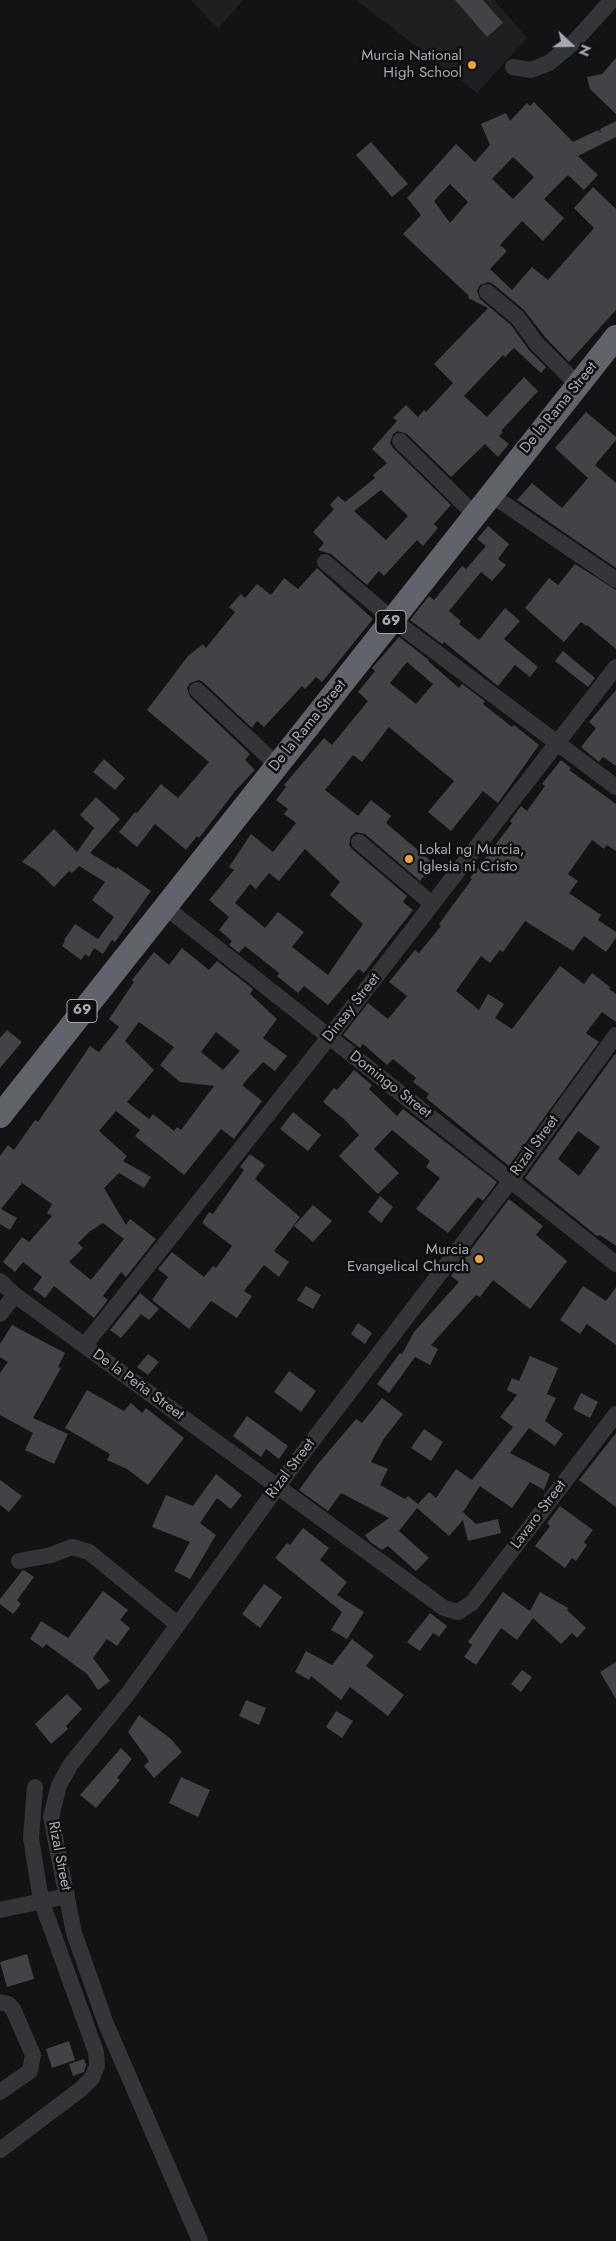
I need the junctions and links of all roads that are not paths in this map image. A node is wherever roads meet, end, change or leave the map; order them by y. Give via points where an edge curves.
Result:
1 (612, 0) edge
2 (513, 67) dead end
3 (487, 292) dead end
4 (616, 337) edge
5 (577, 384) junction
6 (400, 441) dead end
7 (490, 494) junction
8 (474, 514) junction
9 (325, 562) dead end
10 (616, 580) edge
11 (393, 620) junction
12 (616, 667) edge
13 (197, 690) dead end
14 (556, 742) junction
15 (278, 764) junction
16 (616, 787) edge
17 (360, 842) dead end
18 (432, 904) junction
19 (164, 906) junction
20 (616, 1035) edge
21 (330, 1036) junction
22 (0, 1116) edge
23 (511, 1180) junction
24 (616, 1264) edge
25 (0, 1281) edge
26 (15, 1295) junction
27 (0, 1314) edge
28 (84, 1345) junction
29 (616, 1414) edge
30 (278, 1486) junction
31 (19, 1561) dead end
32 (458, 1612) joint
33 (176, 1624) junction
34 (35, 1787) dead end
35 (67, 1896) junction
36 (41, 1900) junction
37 (0, 1910) edge
38 (0, 2002) edge
39 (115, 2044) junction
40 (96, 2052) junction
41 (0, 2092) edge
42 (0, 2150) edge
43 (200, 2241) edge

1 - 2 street via 573,43 549,63 531,70
3 - 5 street via 518,318 537,344
4 - 5 highway, De la Rama Street / 69
5 - 7 highway, De la Rama Street / 69
6 - 8 street
7 - 8 highway, De la Rama Street / 69
7 - 10 street
8 - 11 highway, De la Rama Street / 69
9 - 11 street
11 - 14 street
11 - 15 highway, De la Rama Street / 69
12 - 14 street, Dinsay Street
13 - 15 street
14 - 16 street
14 - 18 street, Dinsay Street
15 - 19 highway, De la Rama Street / 69
17 - 18 street
18 - 21 street, Dinsay Street
19 - 21 street, Domingo Street
19 - 22 highway, De la Rama Street / 69
20 - 23 street, Rizal Street
21 - 23 street, Domingo Street
21 - 28 street, Dinsay Street
23 - 24 street, Domingo Street
23 - 30 street, Rizal Street
25 - 26 street, De la Peña Street
26 - 27 street
26 - 28 street, De la Peña Street
28 - 30 street, De la Peña Street
29 - 32 street, Lavaro Street via 472,1603
30 - 32 street, De la Peña Street via 444,1608
30 - 33 street, Rizal Street
31 - 33 street via 72,1547 88,1552
33 - 35 street, Rizal Street via 130,1691 71,1764 59,1785 51,1817
34 - 36 street via 31,1838
35 - 36 street
35 - 39 street, Rizal Street via 74,1932
36 - 37 street
36 - 40 street
38 - 41 street via 13,2009 33,2055 30,2071
39 - 40 street
39 - 43 street, Rizal Street
40 - 42 street via 97,2066 92,2078

